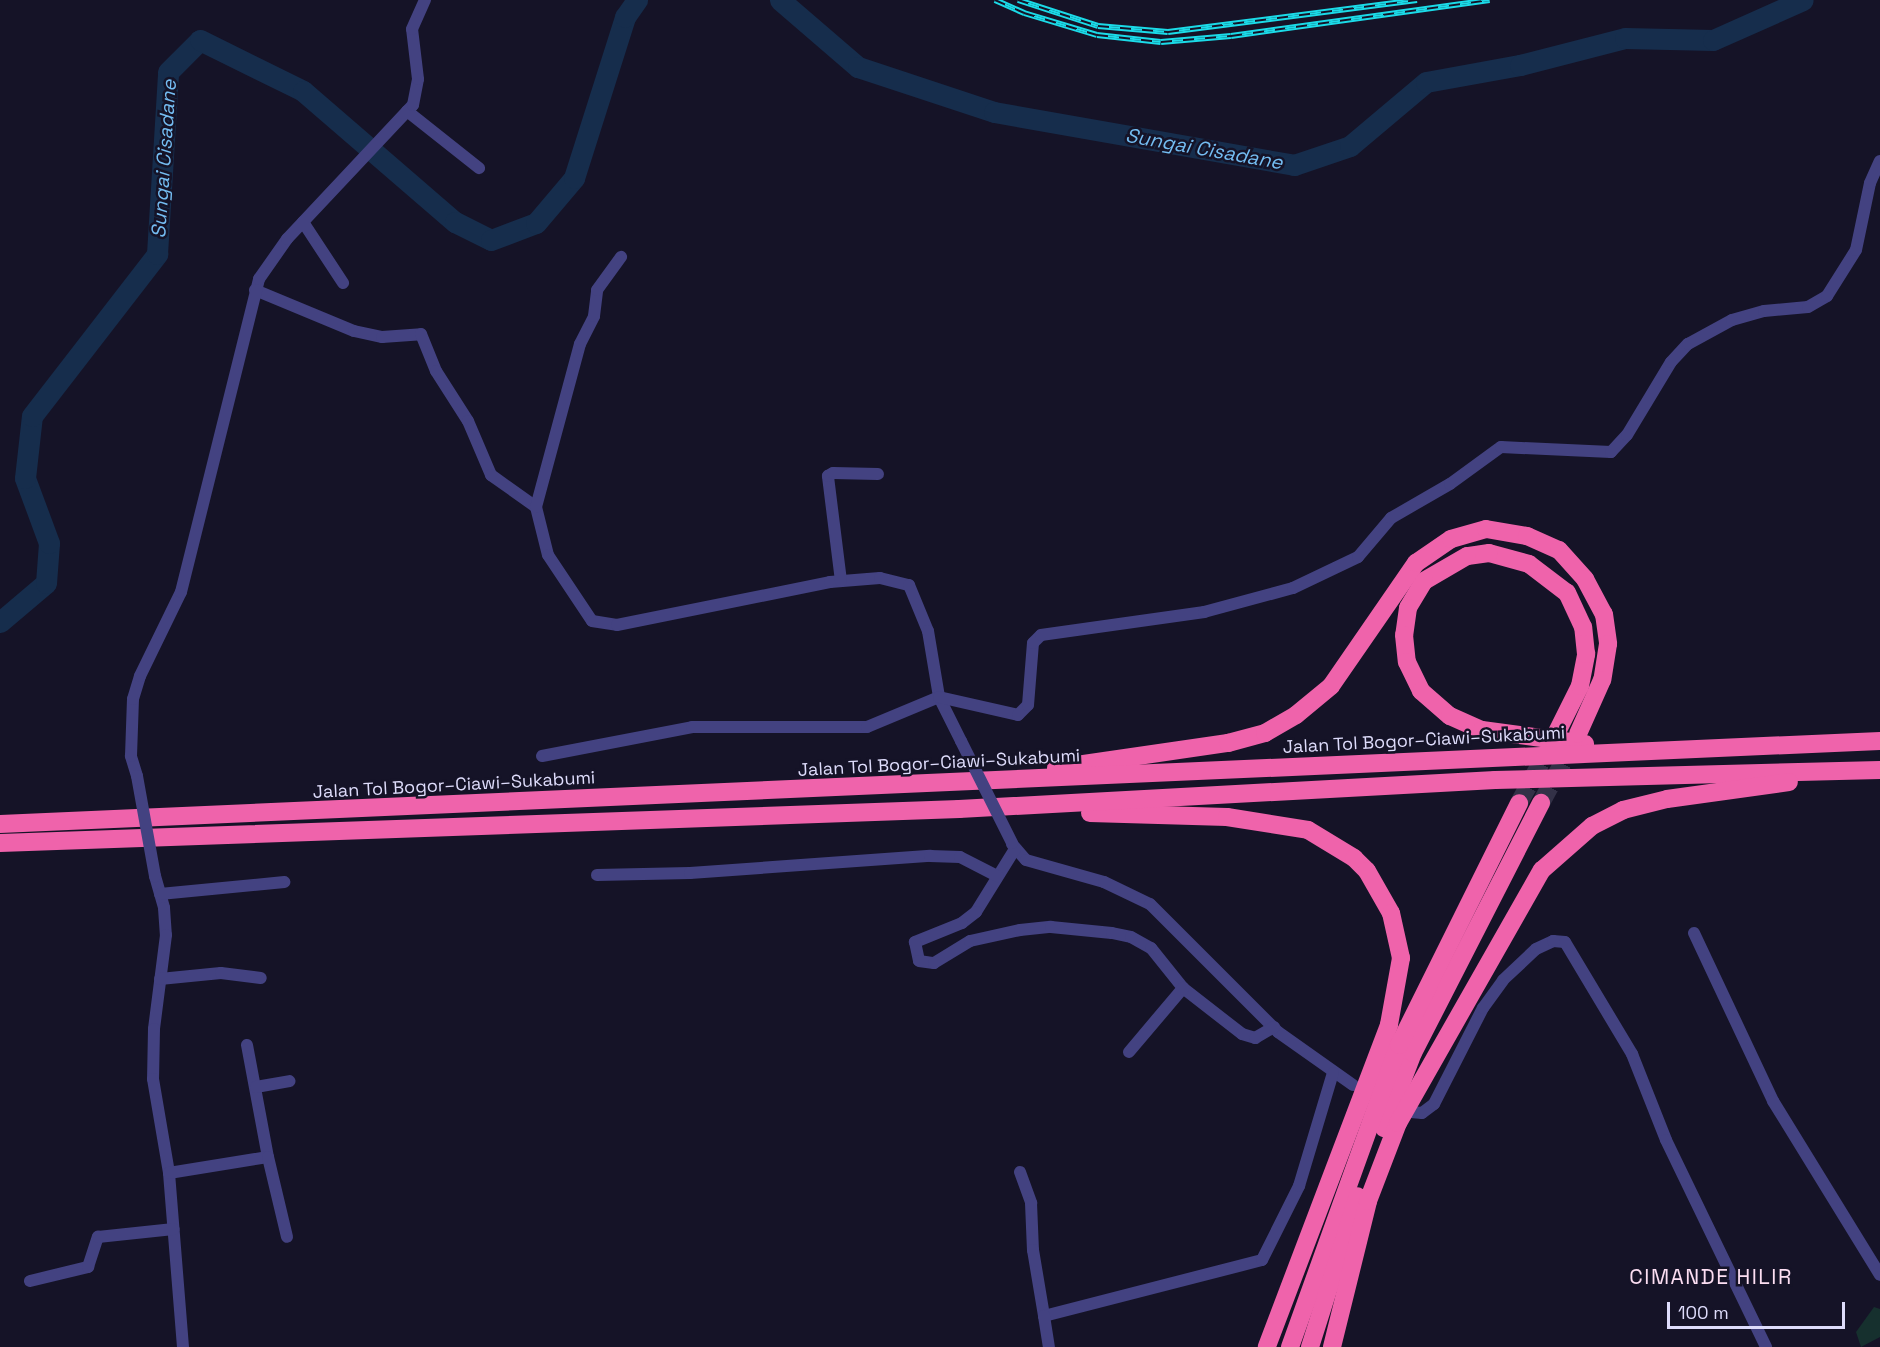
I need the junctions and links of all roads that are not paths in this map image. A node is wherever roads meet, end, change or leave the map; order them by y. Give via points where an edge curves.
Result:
1 (425, 0) edge
2 (403, 115) junction
3 (1880, 161) edge
4 (479, 168) dead end
5 (303, 222) junction
6 (621, 257) dead end
7 (343, 283) dead end
8 (255, 290) junction
9 (878, 474) dead end
10 (536, 507) junction
11 (841, 581) junction
12 (939, 697) junction
13 (1557, 732) tunnel mouth
14 (1578, 734) tunnel mouth
15 (1880, 741) edge
16 (1654, 750) junction
17 (542, 756) dead end
18 (1880, 770) edge
19 (942, 784) junction
20 (1520, 803) tunnel mouth
21 (1541, 803) tunnel mouth
22 (959, 809) junction
23 (0, 824) edge
24 (87, 830) junction
25 (0, 843) edge
26 (1013, 846) junction
27 (597, 875) dead end
28 (997, 876) junction
29 (284, 882) dead end
30 (160, 894) junction
31 (1694, 933) dead end
32 (160, 978) junction
33 (261, 978) dead end
34 (1183, 988) junction
35 (1274, 1028) junction
36 (247, 1045) dead end
37 (1129, 1052) dead end
38 (1333, 1073) junction
39 (289, 1082) dead end
40 (1353, 1085) dead end
41 (256, 1087) junction
42 (1411, 1112) dead end
43 (268, 1157) junction
44 (1020, 1172) dead end
45 (169, 1173) junction
46 (174, 1229) junction
47 (287, 1237) dead end
48 (1880, 1275) edge
49 (30, 1281) dead end
50 (1044, 1316) junction
51 (183, 1347) edge
52 (1049, 1347) edge
53 (1267, 1347) edge
54 (1290, 1347) edge
55 (1310, 1347) edge
56 (1332, 1347) edge
57 (1766, 1347) edge

1 - 2 street via 412,29 416,99
2 - 4 street
2 - 5 street
3 - 12 street via 1870,183 1856,250 1827,296 1808,307 1764,311 1732,320 1688,344 1671,362 1615,450 1501,447 1450,484 1390,518 1358,557 1283,593 1204,612 1041,635 1033,644 1028,705 1018,715
5 - 7 street
5 - 8 street via 265,267
6 - 10 street via 597,290 594,316 580,344
8 - 10 street via 354,331 390,337 416,332 424,337 436,371 468,420 491,475
8 - 30 street, bridge via 181,592 140,676 134,699 131,756
9 - 11 street via 833,473 828,477
10 - 11 street via 551,562 583,611 597,623 617,625 763,593
11 - 12 street via 880,578 898,580 912,588 932,648
12 - 17 street via 867,727 692,727
12 - 26 street, bridge
13 - 16 highway via 1580,686 1586,654 1583,627 1567,593 1529,564 1488,553 1467,556 1424,581 1408,608 1404,635 1407,662 1421,691 1450,716 1482,730 1515,737
14 - 19 highway via 1602,680 1608,644 1604,614 1585,579 1559,550 1527,536 1486,529 1451,539 1416,563 1331,686 1296,716 1265,733 1169,753
15 - 16 highway, Jalan Tol Bogor–Ciawi–Sukabumi
16 - 19 highway, Jalan Tol Bogor–Ciawi–Sukabumi
18 - 22 highway, Jalan Tol Bogor–Ciawi–Sukabumi via 1495,780
18 - 56 highway via 1647,803 1592,826 1550,860 1450,1026 1398,1123 1368,1201
19 - 24 highway, Jalan Tol Bogor–Ciawi–Sukabumi via 326,812
20 - 54 highway via 1399,1045
21 - 55 highway via 1413,1053 1359,1194
22 - 24 highway, Jalan Tol Bogor–Ciawi–Sukabumi via 327,832
22 - 53 highway via 1227,817 1282,824 1308,830 1341,847 1367,871 1383,897 1400,945 1394,1006 1332,1182
23 - 24 highway, Jalan Tol Bogor–Ciawi–Sukabumi
24 - 25 highway, Jalan Tol Bogor–Ciawi–Sukabumi
26 - 28 street
26 - 35 street via 1026,860 1104,882 1150,904
27 - 28 street via 938,856 960,857
28 - 34 street via 969,919 915,942 919,961 934,963 977,938 1051,927 1084,928 1141,941
29 - 30 street
30 - 32 street via 166,927
31 - 48 street via 1773,1101
32 - 33 street via 221,973
32 - 45 street via 153,1079
34 - 35 street via 1248,1038 1260,1037
34 - 37 street
35 - 38 street
36 - 41 street
38 - 40 street
38 - 50 street via 1299,1186 1262,1260
39 - 41 street
41 - 43 street
42 - 57 street via 1422,1113 1434,1104 1483,1008 1503,980 1536,949 1557,940 1565,942 1632,1054 1666,1140
43 - 45 street
43 - 47 street
44 - 50 street via 1031,1203 1033,1251
45 - 46 street
46 - 49 street via 98,1237 88,1267
46 - 51 street
50 - 52 street

